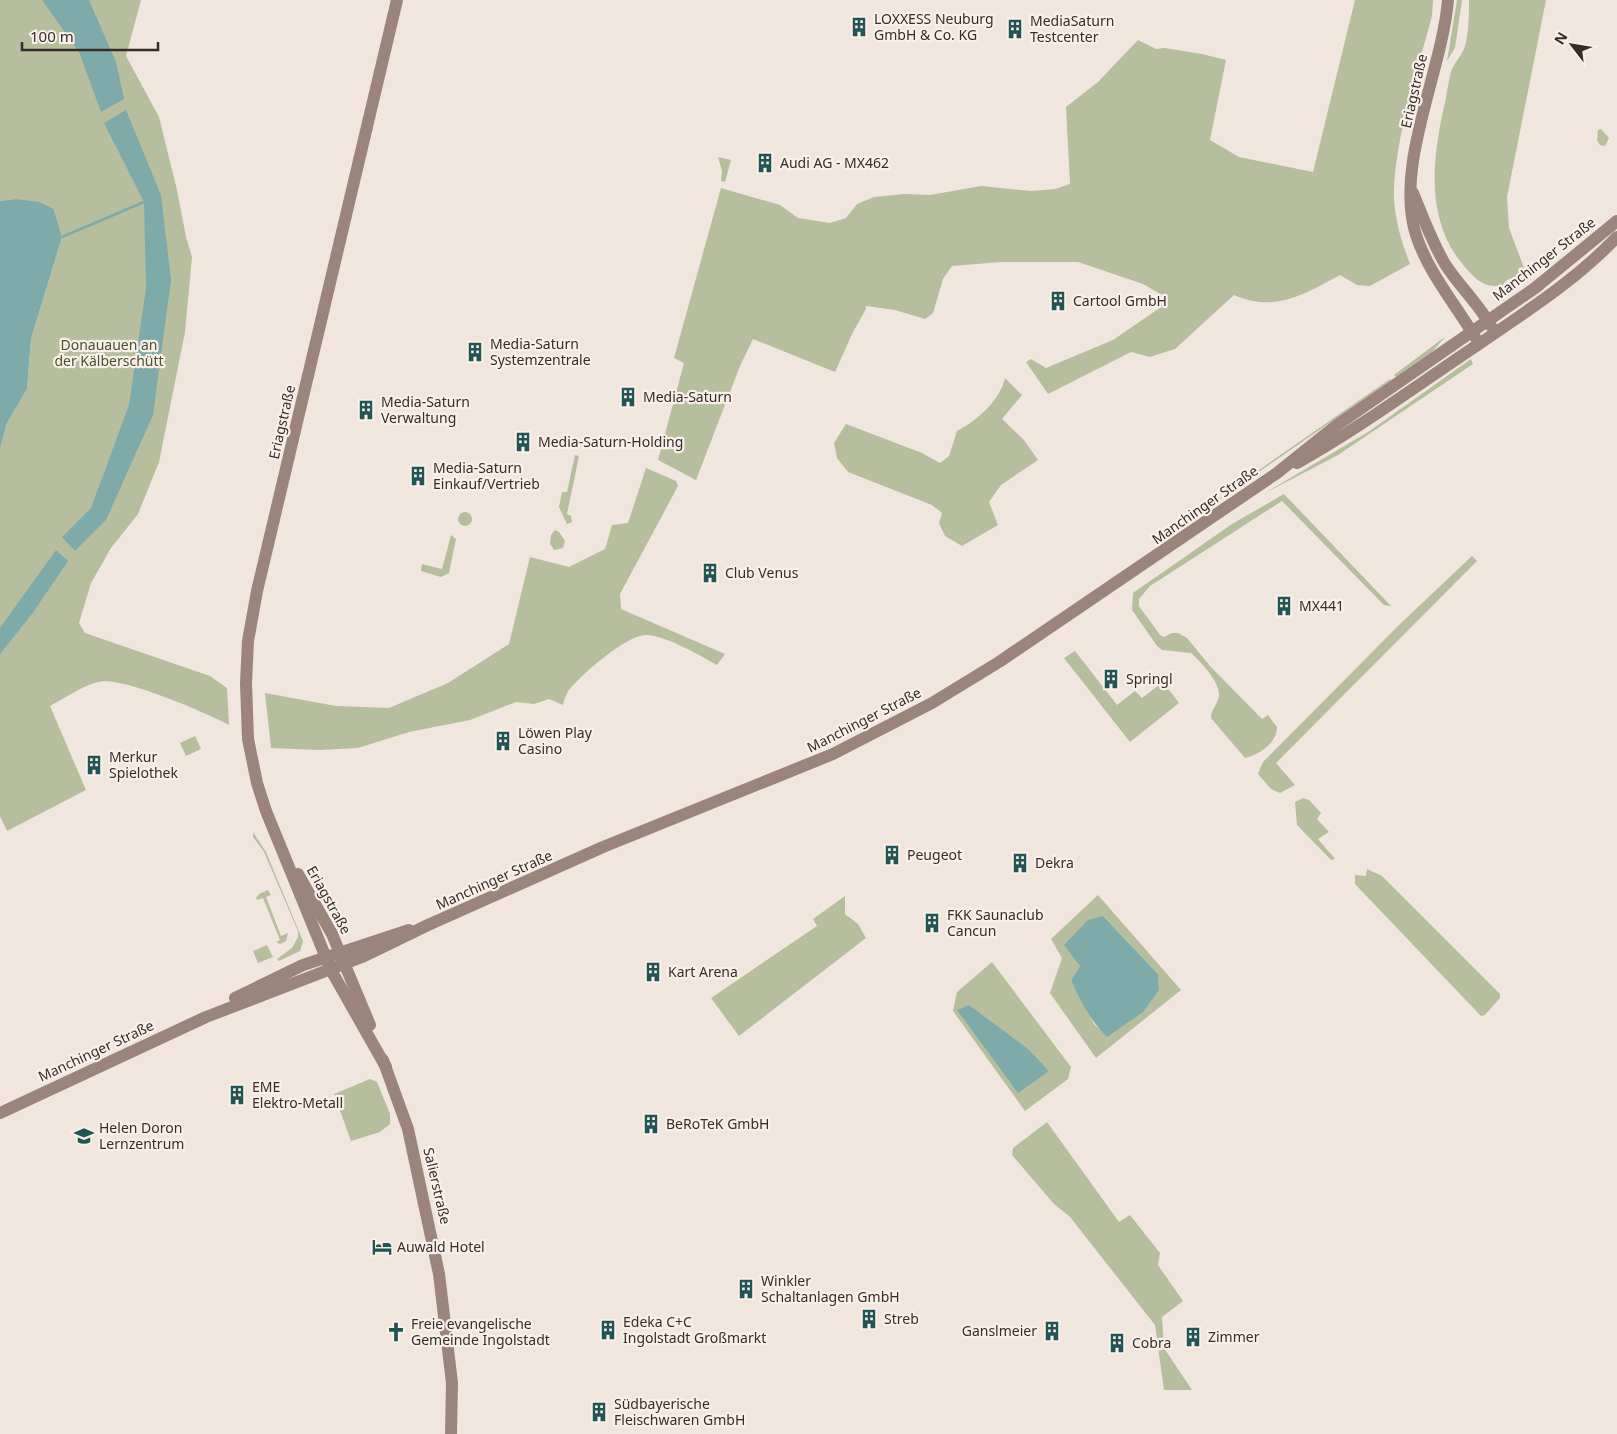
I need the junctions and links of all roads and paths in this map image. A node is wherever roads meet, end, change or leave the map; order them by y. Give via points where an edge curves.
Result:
1 (397, 0) edge
2 (1448, 0) edge
3 (1412, 189) junction
4 (1617, 221) edge
5 (1617, 237) edge
6 (1488, 320) junction
7 (1472, 331) junction
8 (1495, 333) junction
9 (1479, 343) junction
10 (1277, 473) junction
11 (283, 851) junction
12 (428, 925) junction
13 (339, 951) junction
14 (326, 956) junction
15 (345, 964) junction
16 (331, 970) junction
17 (206, 1017) junction
18 (386, 1067) junction
19 (0, 1113) edge
20 (452, 1434) edge

1 - 11 main road, Eriagstraße via 262,569 248,641 248,739 266,811
2 - 3 main road, Eriagstraße via 1418,138
3 - 6 main road, Eriagstraße via 1446,264
3 - 7 main road, Eriagstraße via 1411,210 1425,258
4 - 6 main road, Manchinger Straße via 1568,263
5 - 8 main road, Manchinger Straße via 1586,267
6 - 7 main road, Manchinger Straße
6 - 8 main road, Eriagstraße
6 - 9 main road, Manchinger Straße via 1486,333
7 - 9 main road, Eriagstraße
7 - 10 main road, Manchinger Straße via 1311,443
8 - 9 main road, Manchinger Straße
9 - 10 main road, Manchinger Straße via 1346,434
10 - 12 main road, Manchinger Straße via 999,662 862,741 603,847
11 - 13 main road, Eriagstraße
11 - 14 main road, Eriagstraße
12 - 13 main road, Manchinger Straße
12 - 15 main road, Manchinger Straße via 401,941
13 - 14 main road, Manchinger Straße
13 - 15 main road, Eriagstraße
14 - 16 main road, Salierstraße
14 - 17 main road, Manchinger Straße via 242,993
15 - 16 main road, Manchinger Straße
15 - 18 main road, Salierstraße
16 - 17 main road, Manchinger Straße
16 - 18 main road, Salierstraße
17 - 19 main road, Manchinger Straße
18 - 20 main road, Salierstraße via 408,1129 439,1274 452,1383

